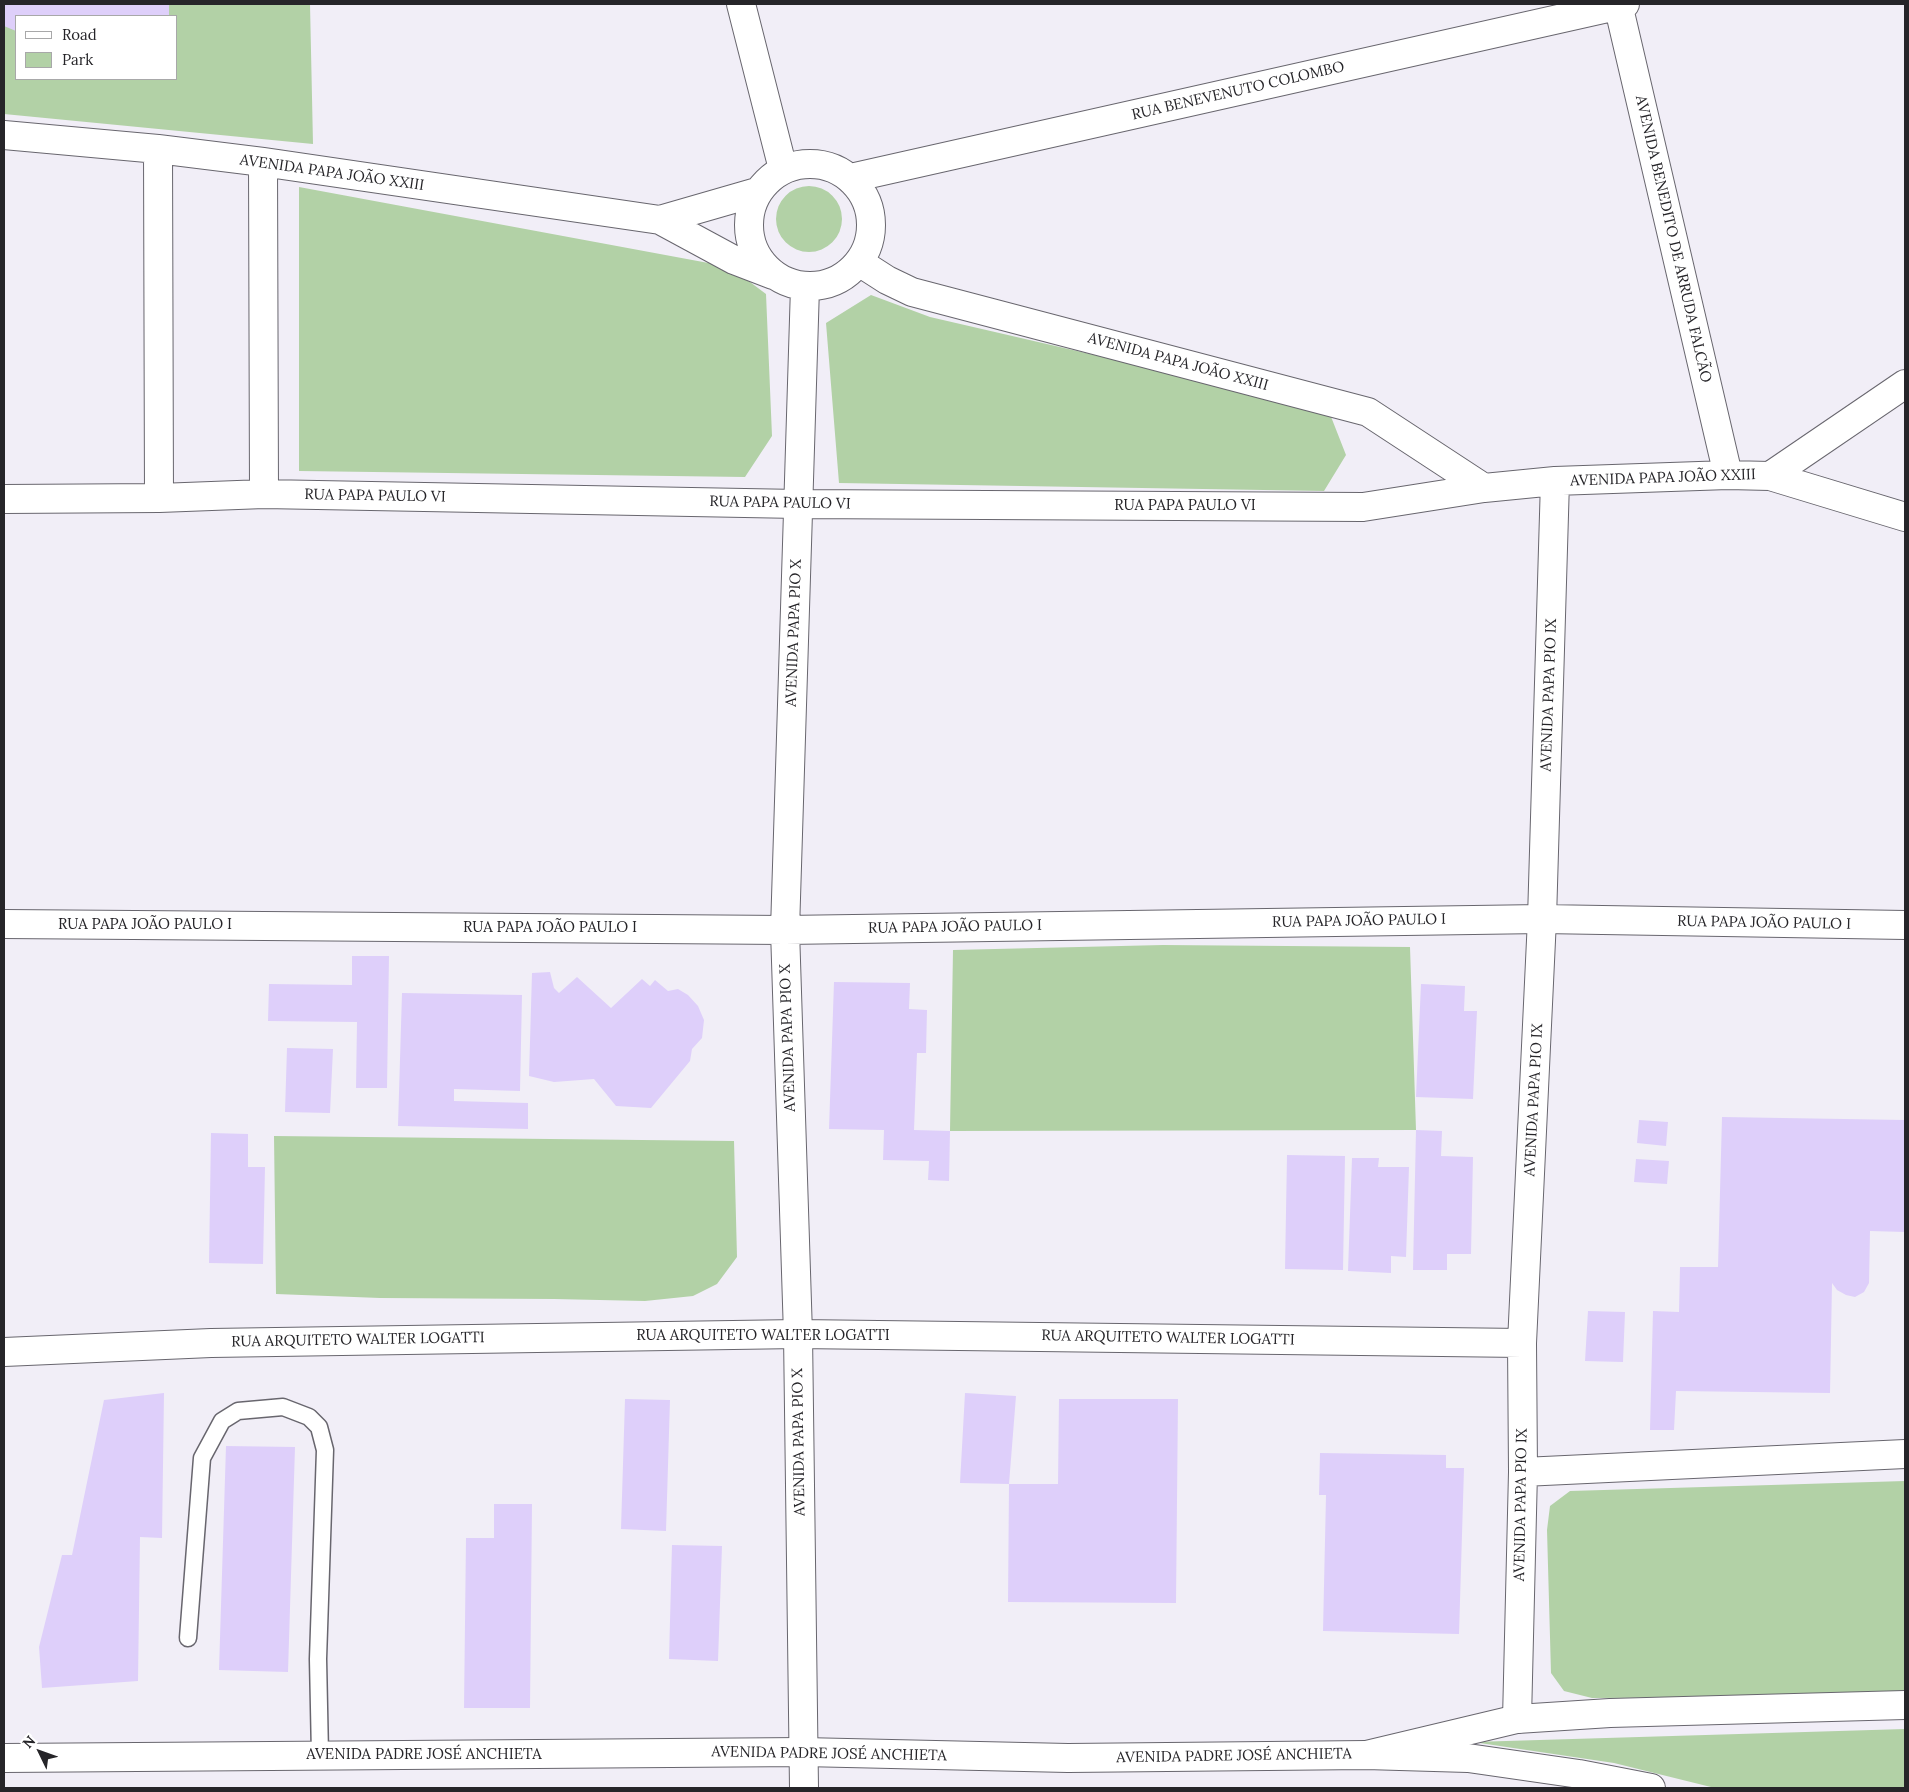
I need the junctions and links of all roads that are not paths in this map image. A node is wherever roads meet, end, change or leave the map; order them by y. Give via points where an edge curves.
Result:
1 (741, 4) edge
2 (1620, 4) edge
3 (4, 134) edge
4 (158, 149) junction
5 (263, 162) junction
6 (784, 169) junction
7 (851, 178) junction
8 (757, 192) junction
9 (660, 220) junction
10 (859, 262) junction
11 (773, 275) junction
12 (805, 287) junction
13 (1905, 384) edge
14 (1728, 475) junction
15 (1770, 476) junction
16 (1555, 481) junction
17 (1484, 488) junction
18 (264, 494) junction
19 (160, 498) junction
20 (4, 499) edge
21 (798, 504) junction
22 (1905, 517) edge
23 (1542, 919) junction
24 (4, 924) edge
25 (1905, 925) edge
26 (785, 930) junction
27 (798, 1334) junction
28 (1522, 1343) junction
29 (4, 1352) edge
30 (1905, 1454) edge
31 (1523, 1472) junction
32 (188, 1638) dead end
33 (1905, 1705) edge
34 (1517, 1719) junction
35 (803, 1752) junction
36 (320, 1755) junction
37 (1366, 1755) junction
38 (4, 1758) edge
39 (804, 1788) edge
40 (1651, 1788) edge

1 - 6 main road
2 - 7 main road, RUA BENEVENUTO COLOMBO
2 - 14 main road, AVENIDA BENEDITO DE ARRUDA FALCÃO
3 - 4 main road, AVENIDA PAPA JOÃO XXIII
4 - 5 main road, AVENIDA PAPA JOÃO XXIII
4 - 19 main road
5 - 9 main road, AVENIDA PAPA JOÃO XXIII
5 - 18 main road
6 - 7 main road via 800,164 818,164
6 - 8 main road
7 - 10 main road via 870,210 871,228
8 - 9 main road, AVENIDA PAPA JOÃO XXIII
8 - 11 main road via 750,209 749,237 760,262
9 - 11 main road, AVENIDA PAPA JOÃO XXIII via 734,260
10 - 12 main road via 844,276 826,284
10 - 17 main road, AVENIDA PAPA JOÃO XXIII via 912,292 1368,412
11 - 12 main road
12 - 21 main road, AVENIDA PAPA PIO X
13 - 15 main road
14 - 15 main road, AVENIDA PAPA JOÃO XXIII
14 - 16 main road, AVENIDA PAPA JOÃO XXIII
15 - 22 main road, AVENIDA PAPA JOÃO XXIII
16 - 17 main road, RUA PAPA PAULO VI
16 - 23 main road, AVENIDA PAPA PIO IX
17 - 21 main road, RUA PAPA PAULO VI via 1363,507
18 - 19 main road, RUA PAPA PAULO VI
18 - 21 main road, RUA PAPA PAULO VI
19 - 20 main road, RUA PAPA PAULO VI
21 - 26 main road, AVENIDA PAPA PIO X
23 - 25 main road, RUA PAPA JOÃO PAULO I
23 - 26 main road, RUA PAPA JOÃO PAULO I
23 - 28 main road, AVENIDA PAPA PIO IX
24 - 26 main road, RUA PAPA JOÃO PAULO I
26 - 27 main road, AVENIDA PAPA PIO X
27 - 28 main road, RUA ARQUITETO WALTER LOGATTI
27 - 29 main road, RUA ARQUITETO WALTER LOGATTI via 212,1343
27 - 35 main road, AVENIDA PAPA PIO X
28 - 31 main road, AVENIDA PAPA PIO IX
30 - 31 main road
31 - 34 main road, AVENIDA PAPA PIO IX
32 - 36 lane via 202,1458 222,1422 238,1411 283,1407 309,1417 319,1427 325,1450 318,1659
33 - 34 main road via 1620,1712
34 - 37 main road
35 - 36 main road, AVENIDA PADRE JOSÉ ANCHIETA
35 - 37 main road, AVENIDA PADRE JOSÉ ANCHIETA via 1068,1758
35 - 39 main road, AVENIDA PAPA PIO X
36 - 38 main road, AVENIDA PADRE JOSÉ ANCHIETA
37 - 40 main road, AVENIDA PADRE JOSÉ ANCHIETA via 1468,1758

